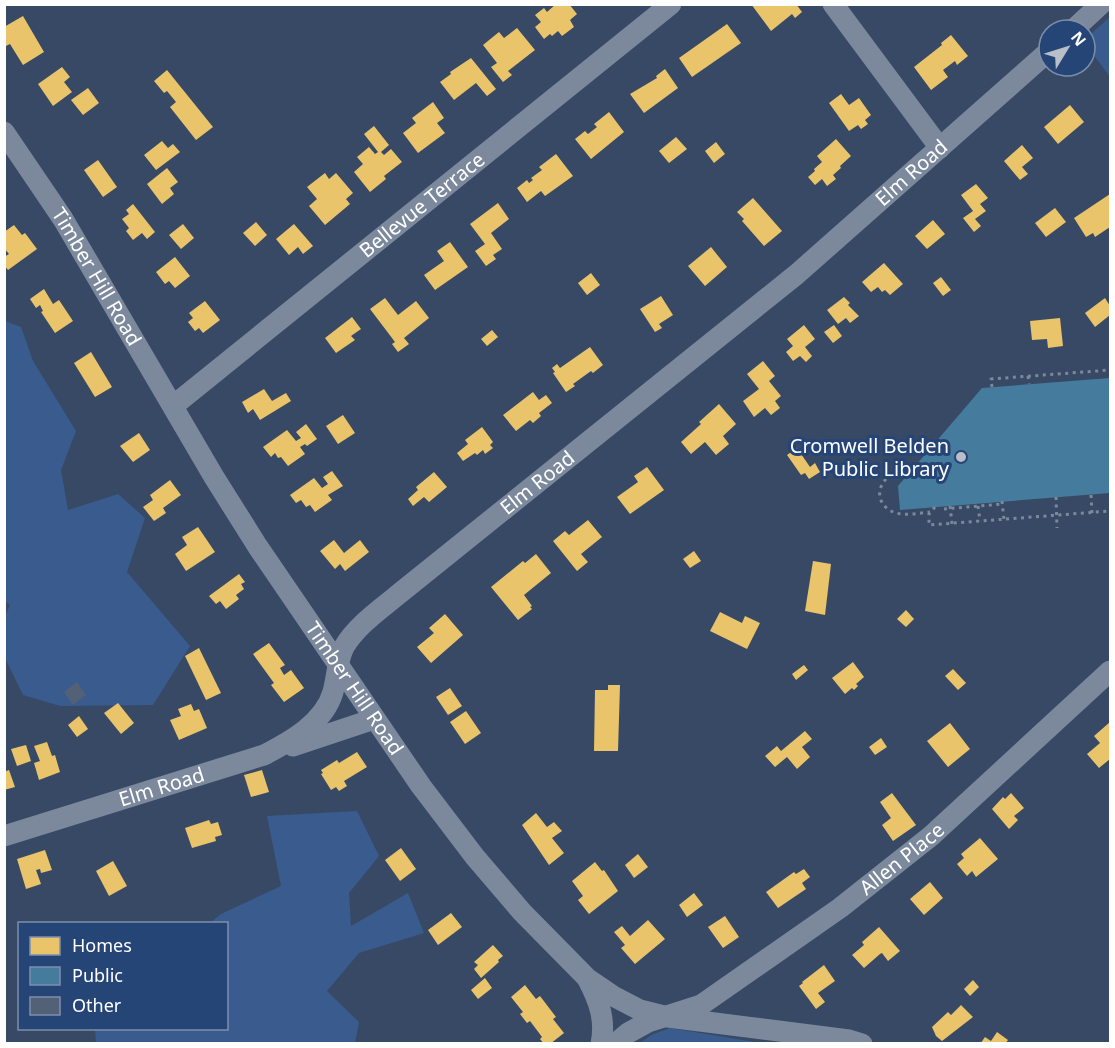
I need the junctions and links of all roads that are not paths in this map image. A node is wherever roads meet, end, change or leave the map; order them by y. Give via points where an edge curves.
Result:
1 (671, 4) edge
2 (833, 4) edge
3 (1101, 4) edge
4 (1077, 18) edge
5 (1037, 62) edge
6 (4, 132) edge
7 (940, 148) junction
8 (173, 406) junction
9 (338, 664) junction
10 (1110, 671) edge
11 (375, 718) junction
12 (264, 755) junction
13 (4, 836) edge
14 (588, 979) junction
15 (668, 1017) junction
16 (601, 1044) edge
17 (615, 1044) edge
18 (862, 1044) edge

1 - 8 street, Bellevue Terrace
2 - 7 street
3 - 4 street
5 - 7 street, Elm Road
6 - 8 street, Timber Hill Road via 63,219
7 - 9 street, Elm Road via 771,294 400,592 352,635
8 - 9 street, Timber Hill Road via 258,547
9 - 11 street, Timber Hill Road
9 - 12 street, Elm Road via 332,695 314,721 289,742
10 - 15 street, Allen Place via 890,870 729,987 701,1005
11 - 12 street
11 - 14 street, Timber Hill Road via 475,857
12 - 13 street, Elm Road
14 - 15 street, Timber Hill Road via 640,1010
14 - 16 street via 603,1015
15 - 17 street, Allen Place via 648,1022
15 - 18 street, Timber Hill Road

